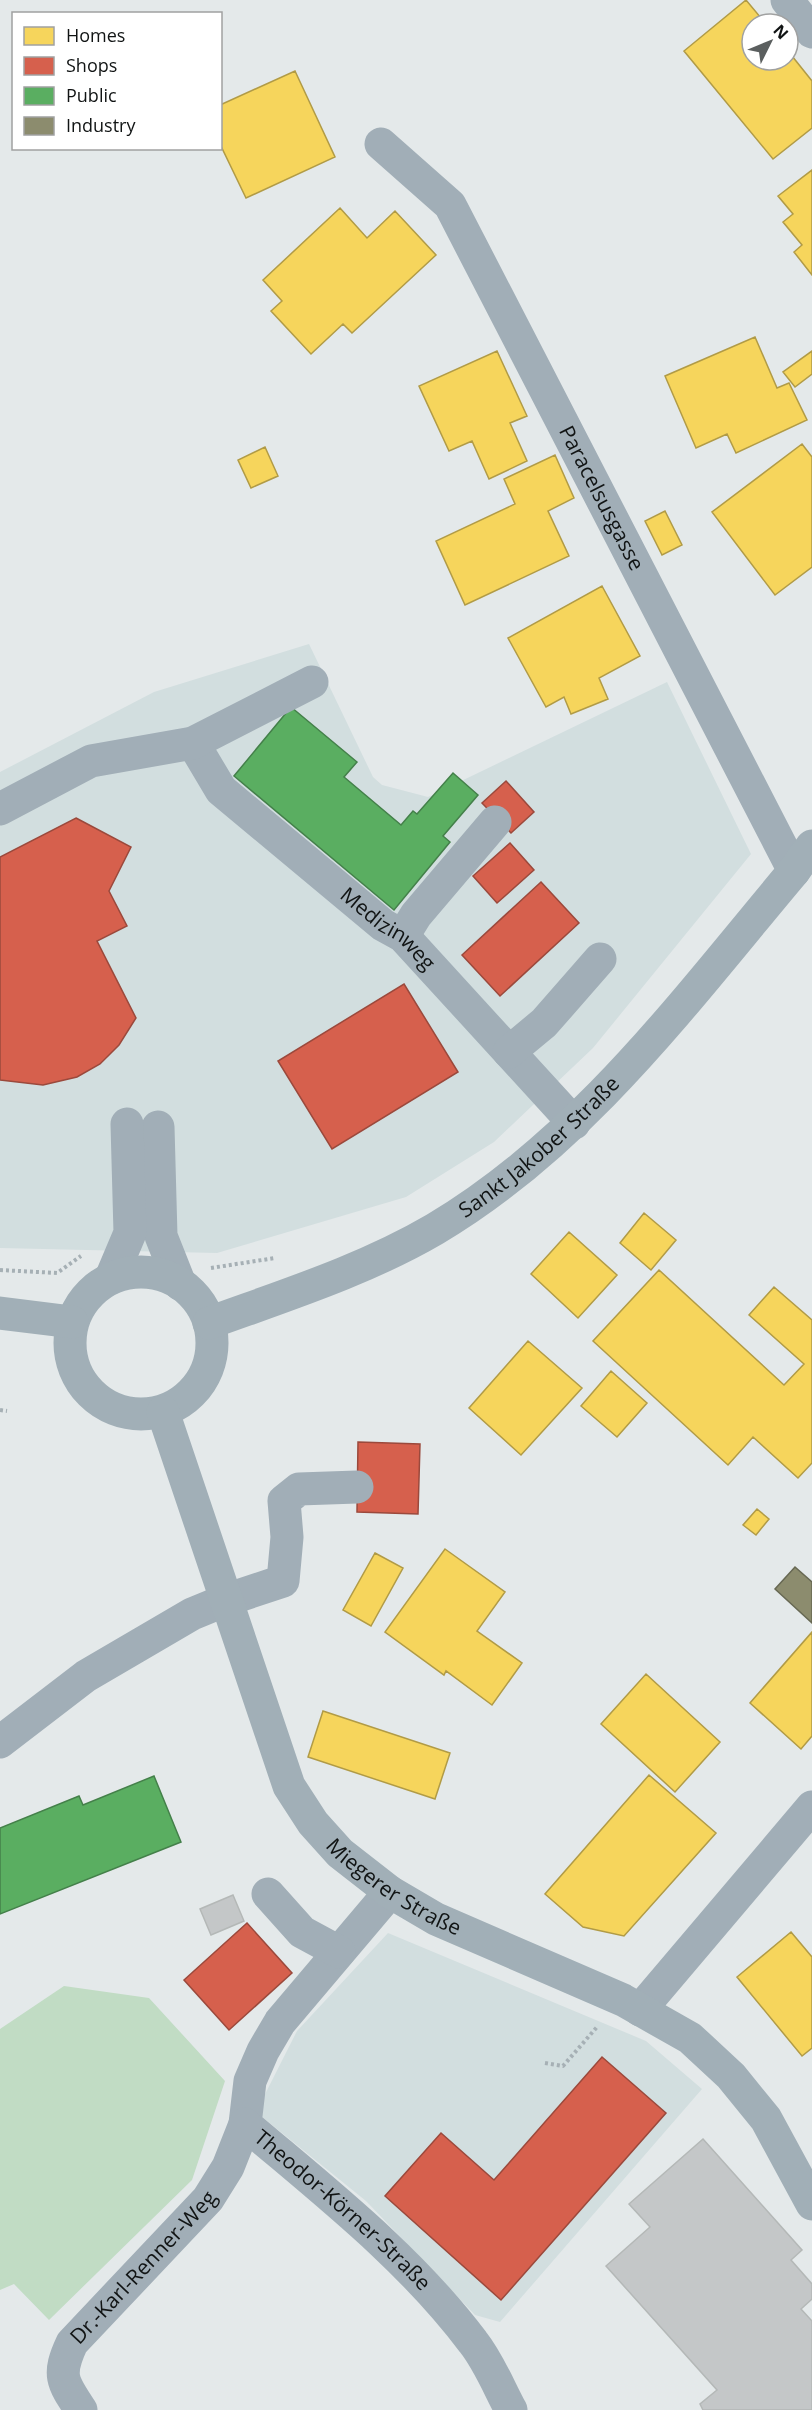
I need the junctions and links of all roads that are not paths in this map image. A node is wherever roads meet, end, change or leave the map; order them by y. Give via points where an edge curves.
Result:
1 (787, 0) edge
2 (812, 32) edge
3 (381, 144) dead end
4 (312, 682) dead end
5 (193, 743) junction
6 (0, 809) edge
7 (495, 822) dead end
8 (806, 858) edge
9 (403, 936) junction
10 (600, 959) dead end
11 (509, 1052) junction
12 (574, 1123) junction
13 (111, 1278) junction
14 (180, 1284) junction
15 (0, 1313) edge
16 (72, 1322) junction
17 (209, 1323) junction
18 (163, 1412) junction
19 (357, 1487) dead end
20 (226, 1600) junction
21 (0, 1742) edge
22 (812, 1808) edge
23 (390, 1892) junction
24 (268, 1894) dead end
25 (339, 1952) junction
26 (640, 2010) junction
27 (245, 2124) junction
28 (812, 2204) edge
29 (81, 2410) edge
30 (512, 2410) edge

1 - 2 street
3 - 8 street, Paracelsusgasse via 450,205
4 - 5 street
5 - 6 street via 91,761
5 - 9 street, Medizinweg via 221,790 383,925
7 - 9 street via 416,915
8 - 12 main road, Sankt Jakober Straße via 639,1054
9 - 11 street, Medizinweg
10 - 11 street via 544,1023
11 - 12 street, Medizinweg
12 - 17 main road, Sankt Jakober Straße via 491,1192 435,1228 331,1279
13 - 14 main road via 146,1272
13 - 14 street via 130,1233 142,1126 161,1236
13 - 16 main road via 87,1296
14 - 17 main road via 198,1300
15 - 16 main road
16 - 18 main road via 70,1353 80,1382 103,1404 132,1415
17 - 18 main road via 212,1350 204,1377 187,1399
18 - 20 main road, Miegerer Straße
19 - 20 street via 299,1489 284,1501 287,1537 283,1581
20 - 21 street via 192,1614 86,1676
20 - 23 main road, Miegerer Straße via 289,1786 312,1823 340,1853
22 - 26 street
23 - 25 street, Theodor-Körner-Straße
23 - 26 main road, Miegerer Straße via 436,1919
24 - 25 street via 302,1932
25 - 27 street, Theodor-Körner-Straße via 280,2022 262,2051 250,2081
26 - 28 main road, Miegerer Straße via 690,2038 731,2076 766,2119
27 - 29 street, Dr.-Karl-Renner-Weg via 228,2167 208,2199 72,2343 62,2363 64,2386
27 - 30 street, Theodor-Körner-Straße via 376,2235 426,2286 475,2344

